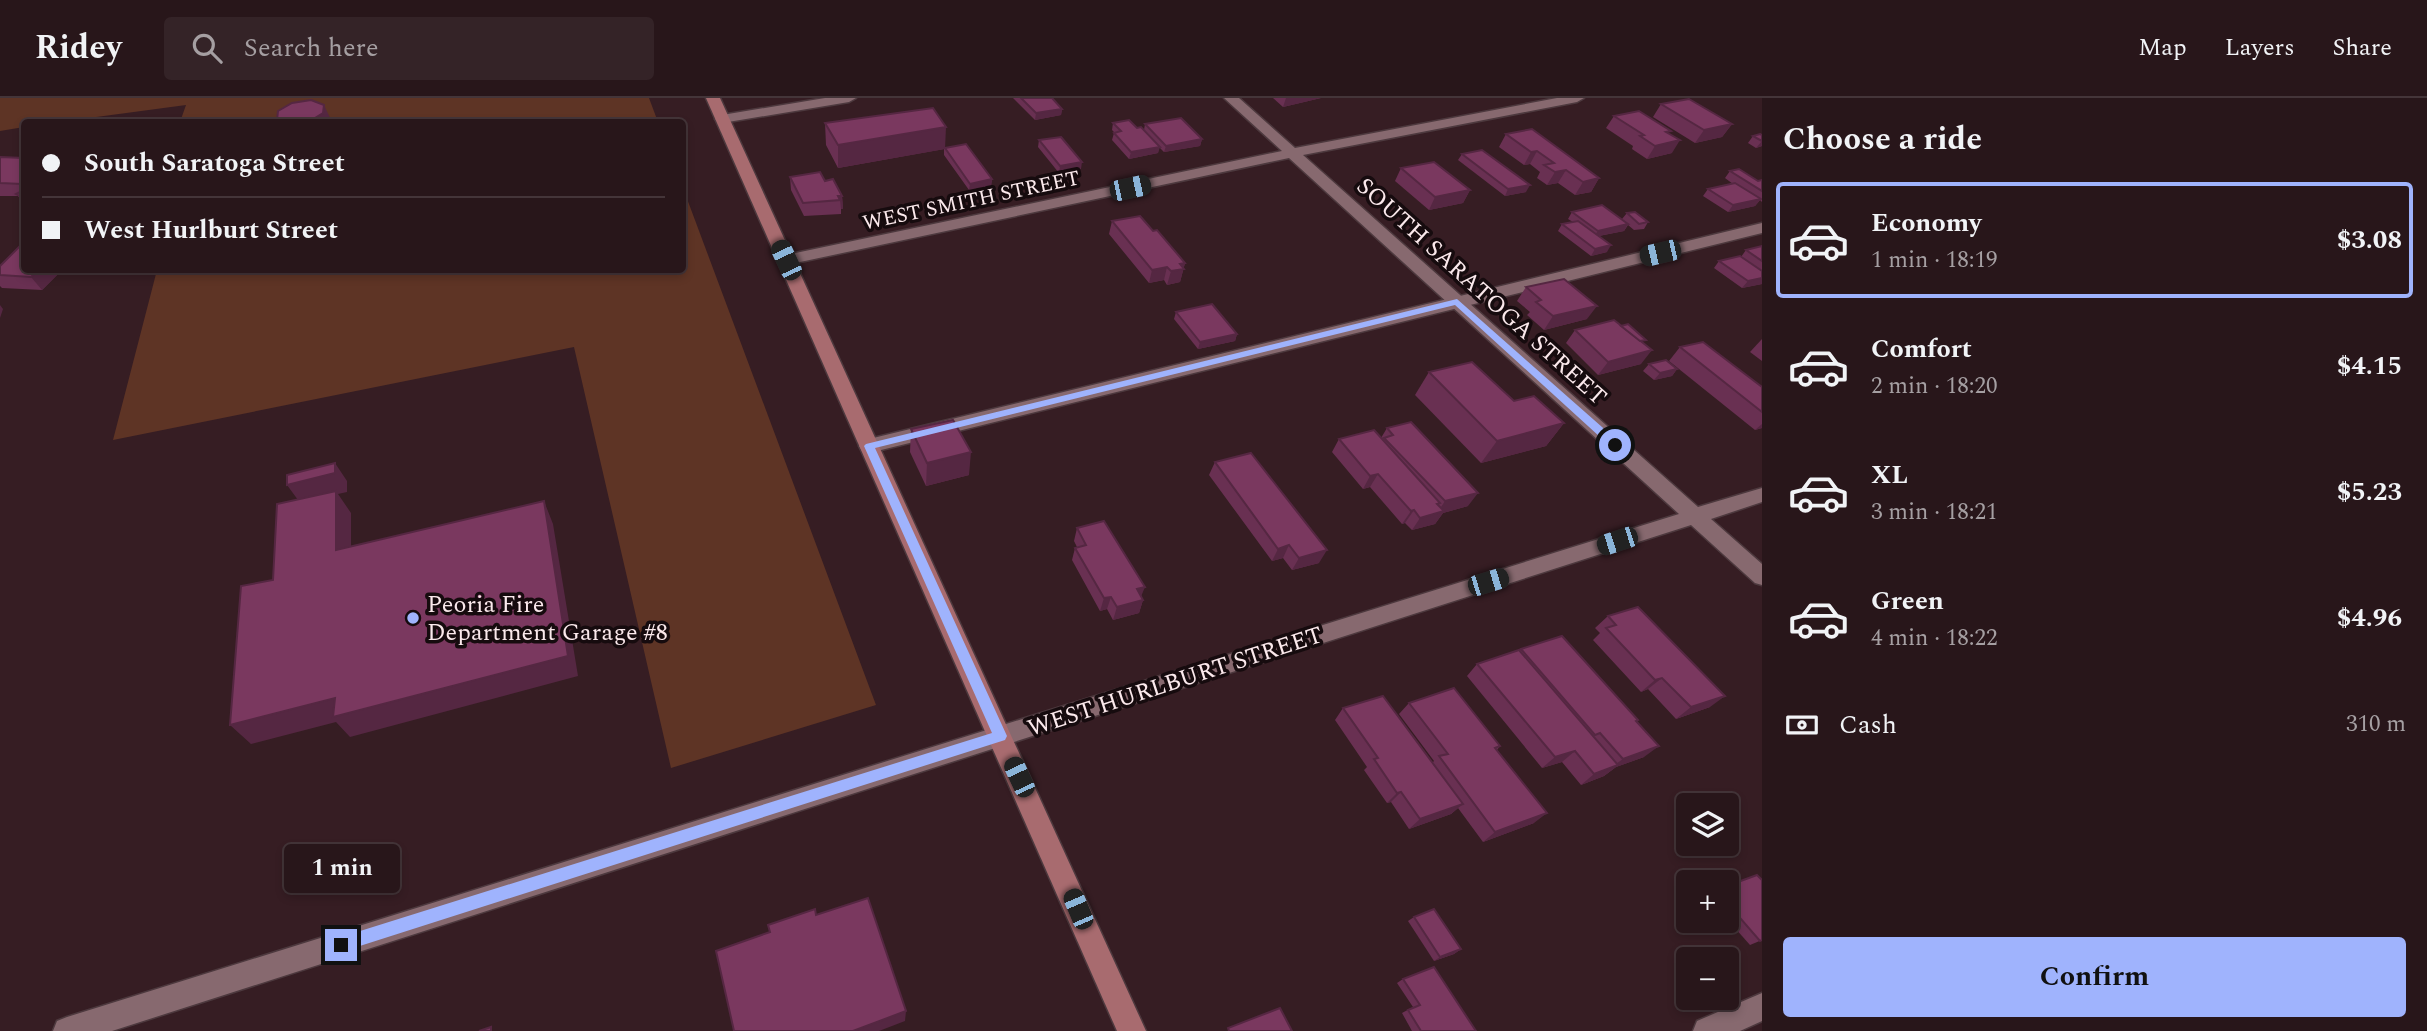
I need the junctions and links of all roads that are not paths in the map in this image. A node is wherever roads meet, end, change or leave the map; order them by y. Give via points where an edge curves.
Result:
1 (713, 98) edge
2 (849, 98) edge
3 (1231, 98) edge
4 (1577, 98) edge
5 (722, 119) junction
6 (1293, 153) junction
7 (1762, 228) edge
8 (786, 260) junction
9 (1457, 302) junction
10 (869, 446) junction
11 (1762, 495) edge
12 (1694, 517) junction
13 (1762, 577) edge
14 (1000, 736) junction
15 (1762, 1007) edge
16 (67, 1031) edge
17 (1132, 1031) edge
18 (1707, 1031) edge

1 - 5 main road
2 - 5 street
3 - 6 street, SOUTH SARATOGA STREET
4 - 6 street, WEST SMITH STREET
5 - 8 main road
6 - 8 street, WEST SMITH STREET
6 - 9 street, SOUTH SARATOGA STREET
7 - 9 street
8 - 10 main road
9 - 10 street
9 - 12 street, SOUTH SARATOGA STREET
10 - 14 main road
11 - 12 street, WEST HURLBURT STREET
12 - 13 street, SOUTH SARATOGA STREET
12 - 14 street, WEST HURLBURT STREET
14 - 16 street, WEST HURLBURT STREET
14 - 17 main road
15 - 18 street

